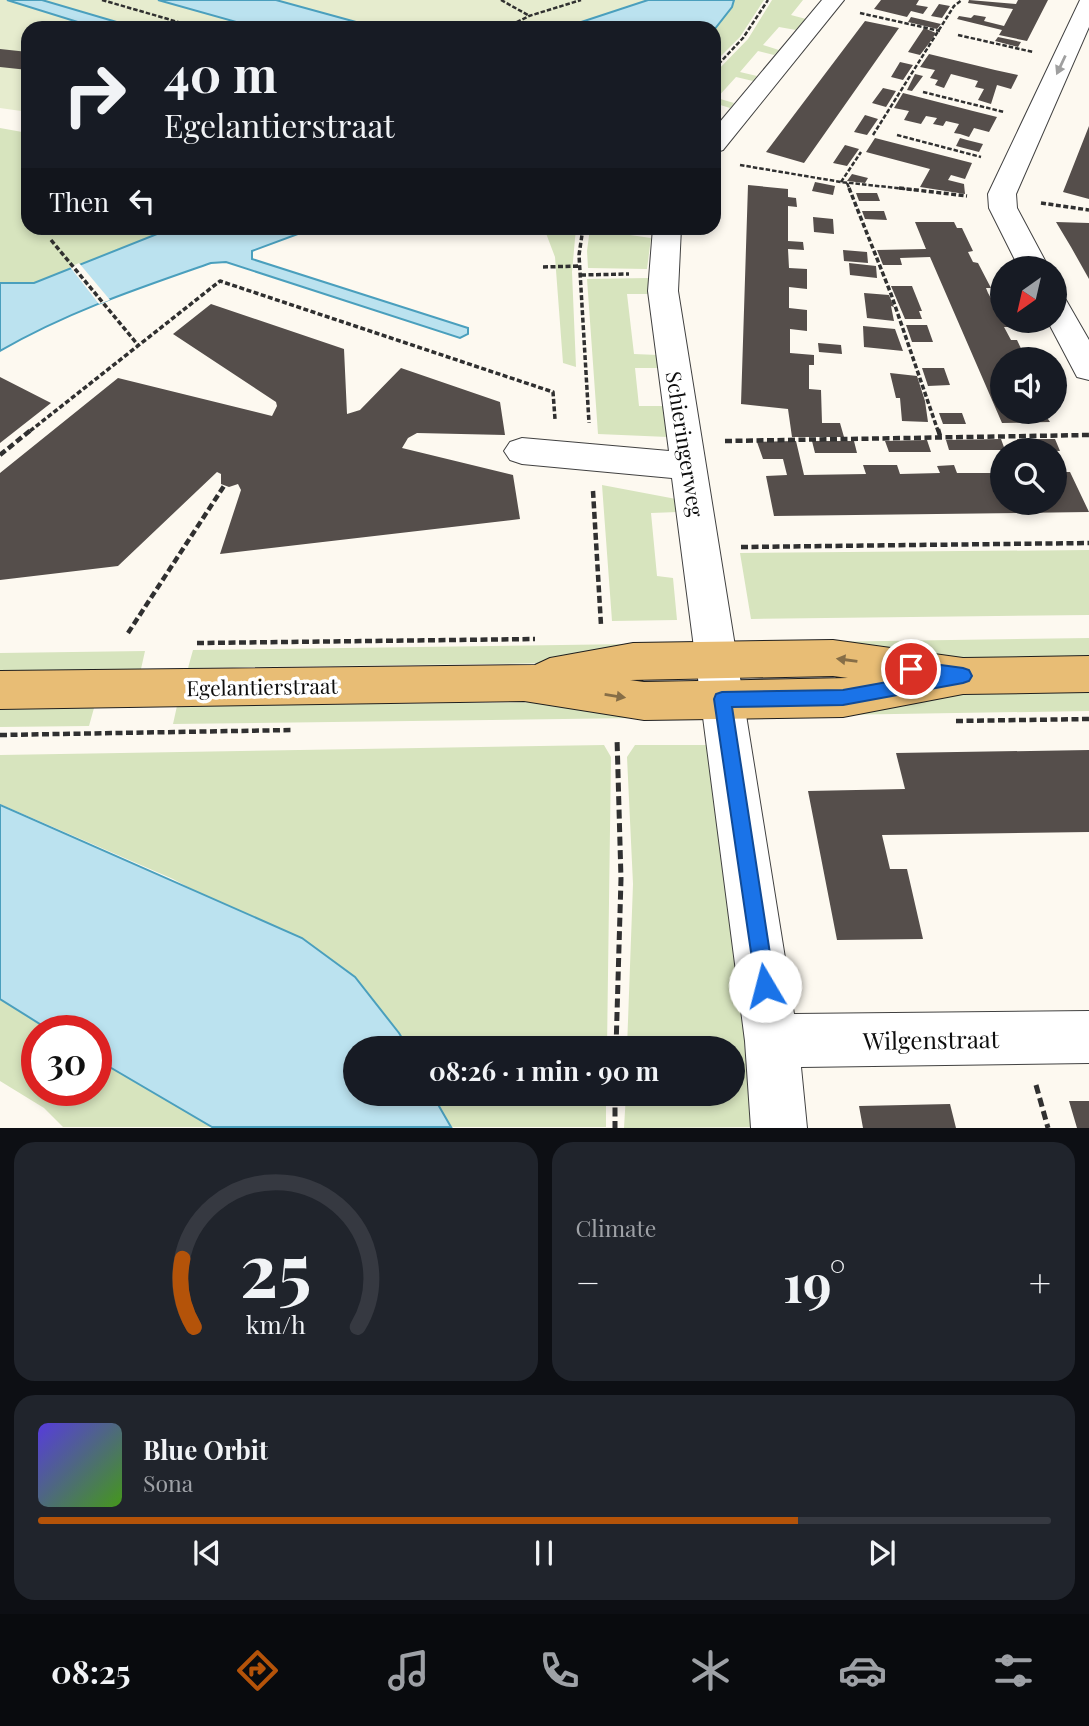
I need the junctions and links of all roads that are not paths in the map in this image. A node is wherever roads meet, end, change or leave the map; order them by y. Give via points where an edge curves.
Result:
1 (1089, 3) edge
2 (841, 5) edge
3 (722, 154) edge
4 (666, 235) edge
5 (1028, 256) edge
6 (1068, 331) edge
7 (1089, 369) edge
8 (522, 451) dead end
9 (689, 466) junction
10 (1089, 674) edge
11 (720, 680) junction
12 (0, 690) edge
13 (1089, 1037) edge
14 (772, 1041) junction
15 (779, 1128) edge

1 -> 5 street via 1002,194 1003,208
2 - 3 street
4 - 9 street, Schieringerweg via 663,274
6 - 7 street
8 - 9 street
9 - 11 street, Schieringerweg
10 - 11 main road, Egelantierstraat via 963,676 843,698
11 - 12 main road, Egelantierstraat via 644,701 523,682
11 - 14 street, Schieringerweg
13 - 14 street, Wilgenstraat
14 - 15 street, Schieringerweg

